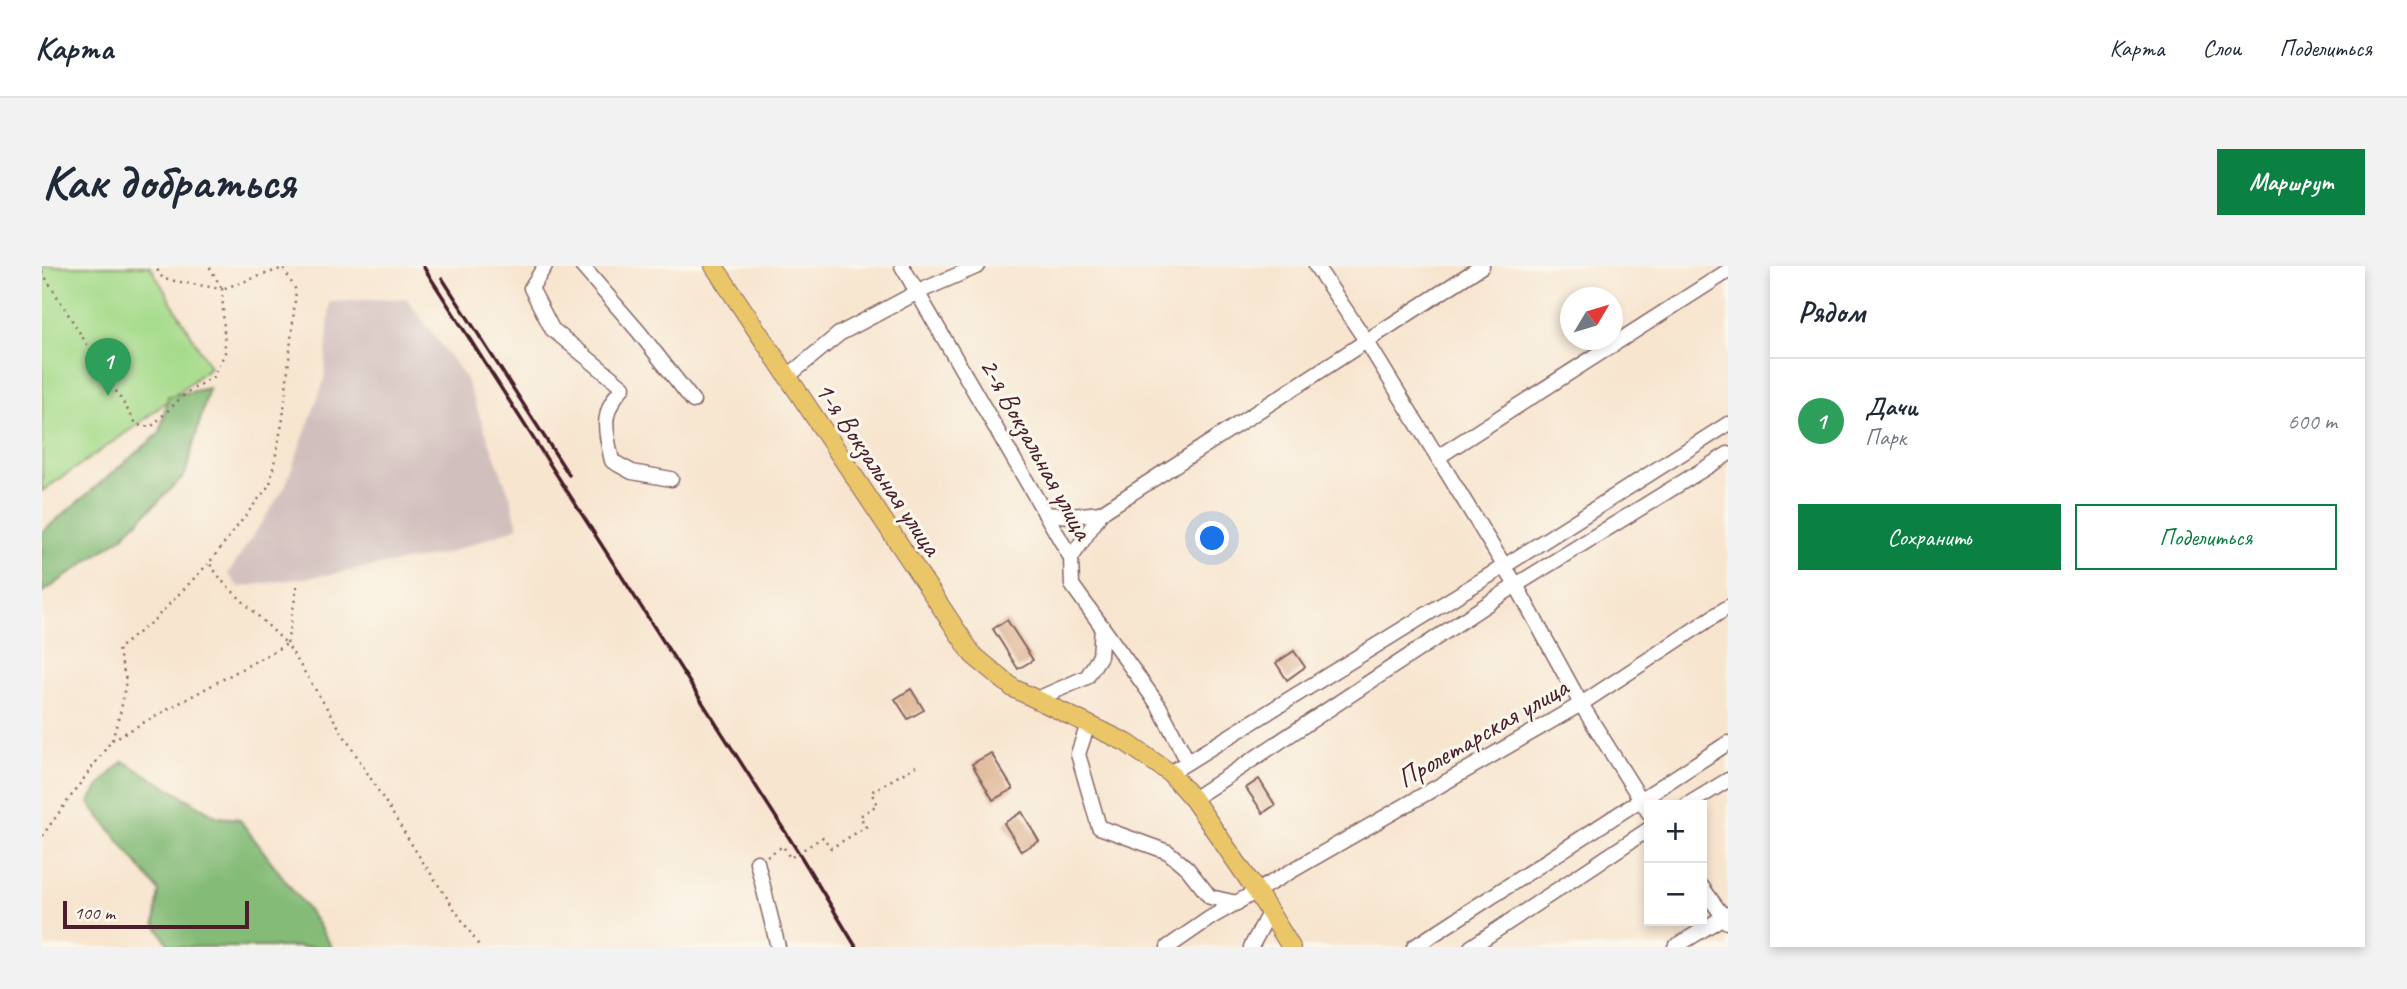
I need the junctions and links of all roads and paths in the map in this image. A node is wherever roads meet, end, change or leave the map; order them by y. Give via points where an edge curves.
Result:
1 (155, 266) edge
2 (209, 266) edge
3 (545, 266) edge
4 (582, 266) edge
5 (714, 266) edge
6 (902, 266) edge
7 (978, 266) edge
8 (1316, 266) edge
9 (1482, 266) edge
10 (283, 267) edge
11 (1728, 271) edge
12 (42, 272) edge
13 (222, 289) junction
14 (918, 292) junction
15 (1367, 341) junction
16 (787, 377) junction
17 (693, 401) dead end
18 (1728, 424) edge
19 (1728, 454) edge
20 (1438, 457) junction
21 (671, 479) dead end
22 (1045, 513) junction
23 (1101, 513) junction
24 (1071, 558) junction
25 (209, 563) junction
26 (1503, 567) junction
27 (1516, 585) junction
28 (297, 586) dead end
29 (1728, 607) edge
30 (1102, 627) junction
31 (287, 643) junction
32 (1037, 699) junction
33 (1581, 704) junction
34 (1088, 724) junction
35 (112, 740) junction
36 (1728, 743) edge
37 (1188, 762) junction
38 (916, 766) dead end
39 (1170, 774) junction
40 (1728, 780) edge
41 (1193, 799) junction
42 (1639, 799) junction
43 (1695, 800) edge
44 (1644, 806) edge
45 (1644, 832) edge
46 (42, 836) edge
47 (757, 862) joint
48 (1257, 892) junction
49 (1707, 893) edge
50 (1237, 903) junction
51 (1269, 913) junction
52 (1726, 918) edge
53 (481, 947) edge
54 (778, 947) edge
55 (1168, 947) edge
56 (1251, 947) edge
57 (1291, 947) edge
58 (1414, 947) edge
59 (1471, 947) edge
60 (1675, 947) edge

1 - 13 path via 163,279
2 - 13 path
3 - 21 street via 531,288 552,329 623,387 609,402 605,429 612,461 632,472
4 - 17 street
5 - 16 main road, 1-я Вокзальная улица
6 - 14 street, 2-я Вокзальная улица
7 - 14 street
8 - 15 street
9 - 15 street
10 - 13 path
10 - 25 path via 296,290 283,419 270,484
11 - 20 street
12 - 13 path via 137,425 151,427 186,393 213,377 225,353
14 - 16 street via 839,334
14 - 22 street, 2-я Вокзальная улица
15 - 20 street
15 - 23 street
16 - 32 main road, 1-я Вокзальная улица via 973,655 1013,688
18 - 26 street
19 - 27 street
20 - 26 street
22 - 23 street
22 - 24 street, 2-я Вокзальная улица
23 - 24 street
24 - 30 street, 2-я Вокзальная улица via 1072,585
25 - 31 path
25 - 35 path via 154,620 118,649 126,680
26 - 27 street
26 - 37 street
27 - 33 street
27 - 41 street
28 - 31 path
29 - 33 street, Пролетарская улица
30 - 32 street via 1100,656 1087,677
30 - 37 street, 2-я Вокзальная улица via 1160,706
31 - 35 path
31 - 53 path
32 - 34 main road, 1-я Вокзальная улица
33 - 42 street
33 - 48 street, Пролетарская улица
34 - 39 main road, 1-я Вокзальная улица via 1127,743
34 - 50 street via 1078,754 1100,827 1168,852 1210,897
35 - 46 path
36 - 42 street
37 - 39 street
38 - 47 path via 871,792 877,804 860,816 866,827 831,848 823,837 790,858 783,846
39 - 41 main road, 1-я Вокзальная улица
40 - 43 street
41 - 48 main road
42 - 44 street
42 - 58 street
45 - 59 street
47 - 54 street
48 - 50 street, Пролетарская улица
48 - 51 main road
49 - 52 street
50 - 55 street, Пролетарская улица
51 - 56 street
51 - 57 main road
52 - 60 street

